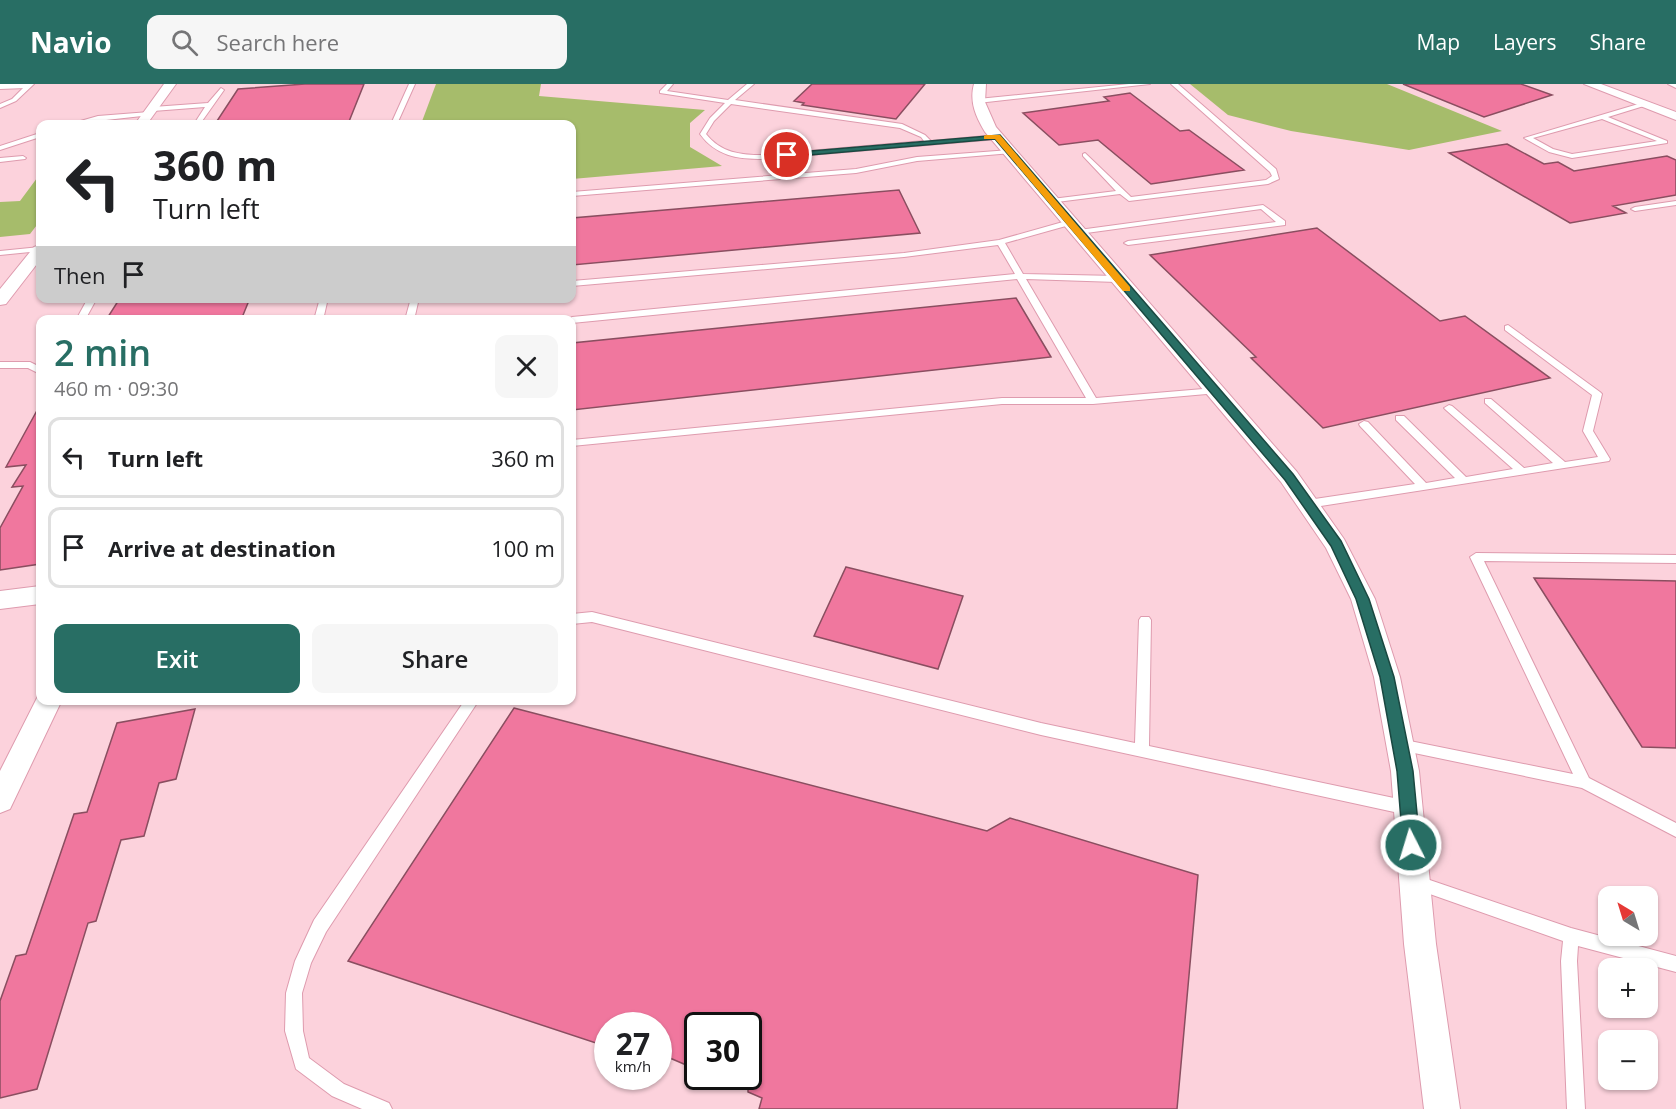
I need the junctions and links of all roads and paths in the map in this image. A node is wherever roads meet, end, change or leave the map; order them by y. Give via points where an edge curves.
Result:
1 (26, 84) edge
2 (31, 84) edge
3 (170, 84) edge
4 (412, 84) edge
5 (670, 84) edge
6 (751, 84) edge
7 (1147, 84) edge
8 (1174, 84) edge
9 (1590, 84) edge
10 (1671, 84) edge
11 (0, 85) edge
12 (1676, 86) edge
13 (221, 90) dead end
14 (979, 92) edge
15 (729, 102) junction
16 (1645, 104) junction
17 (210, 105) junction
18 (0, 106) edge
19 (1673, 113) edge
20 (148, 116) edge
21 (1601, 116) junction
22 (90, 120) edge
23 (200, 120) edge
24 (396, 120) edge
25 (36, 136) edge
26 (1665, 142) junction
27 (929, 144) junction
28 (1004, 144) junction
29 (1676, 147) edge
30 (0, 148) edge
31 (1085, 155) dead end
32 (23, 158) dead end
33 (0, 160) edge
34 (1122, 192) junction
35 (576, 194) edge
36 (1052, 201) junction
37 (1676, 203) edge
38 (1635, 208) dead end
39 (1074, 227) junction
40 (1000, 242) junction
41 (1128, 243) dead end
42 (36, 250) edge
43 (0, 252) edge
44 (36, 255) edge
45 (1022, 276) junction
46 (1117, 279) junction
47 (576, 284) edge
48 (0, 300) edge
49 (576, 320) edge
50 (1508, 328) dead end
51 (36, 362) edge
52 (0, 365) edge
53 (30, 365) junction
54 (36, 369) edge
55 (1215, 392) junction
56 (1094, 401) junction
57 (1488, 401) dead end
58 (1449, 408) dead end
59 (1400, 418) dead end
60 (1364, 424) dead end
61 (576, 443) edge
62 (1563, 466) junction
63 (1522, 472) junction
64 (1464, 481) junction
65 (1424, 487) junction
66 (1308, 504) junction
67 (1676, 559) edge
68 (36, 596) edge
69 (0, 600) edge
70 (576, 619) edge
71 (1145, 620) dead end
72 (47, 705) edge
73 (470, 705) edge
74 (1400, 745) junction
75 (1142, 751) junction
76 (1584, 782) junction
77 (0, 800) edge
78 (1408, 808) junction
79 (1676, 830) edge
80 (1414, 881) junction
81 (1571, 936) junction
82 (1676, 964) edge
83 (383, 1109) edge
84 (1442, 1109) edge
85 (1576, 1109) edge

1 - 11 street
2 - 18 lane via 14,100
3 - 20 street
4 - 24 lane
5 - 15 lane via 662,92
6 - 15 lane
7 - 14 lane
8 - 34 lane via 1276,177 1268,182 1129,199
9 - 16 street
10 - 12 lane
13 - 17 lane
14 - 28 street via 981,112
15 - 27 lane via 902,126 923,136
15 - 27 lane via 703,134 712,146 731,154 763,157
16 - 19 street
16 - 21 lane
17 - 20 lane
17 - 23 lane
20 - 22 lane
21 - 26 lane
21 - 26 lane via 1527,138 1551,151 1572,156
25 - 30 lane
26 - 29 lane
27 - 28 lane
28 - 35 lane via 856,171
28 - 36 street
31 - 34 lane
32 - 33 lane
34 - 36 lane
36 - 39 street
37 - 38 lane
39 - 40 lane
39 - 41 lane via 1263,207 1282,223
39 - 46 street
40 - 45 lane
40 - 47 lane via 904,255
42 - 43 lane
44 - 48 street
45 - 46 lane
45 - 49 lane
45 - 56 lane
46 - 55 street
50 - 62 lane via 1597,394 1588,430 1605,459
51 - 53 lane
52 - 53 lane
53 - 54 lane
55 - 56 lane
55 - 66 street
56 - 61 lane via 1002,401
57 - 62 lane
58 - 63 lane
59 - 64 lane
60 - 65 lane
62 - 63 lane
63 - 64 lane
64 - 65 lane
65 - 66 lane
66 - 74 street via 1336,544 1363,599 1387,677
67 - 76 lane via 1476,557
68 - 69 street
70 - 75 lane via 592,617
71 - 75 lane
72 - 77 street
73 - 83 lane via 320,926 303,961 294,993 294,1031 302,1063 338,1090
74 - 76 lane
74 - 78 street
75 - 78 lane
76 - 79 lane
78 - 80 street
80 - 81 lane
80 - 84 street
81 - 82 lane
81 - 85 lane

